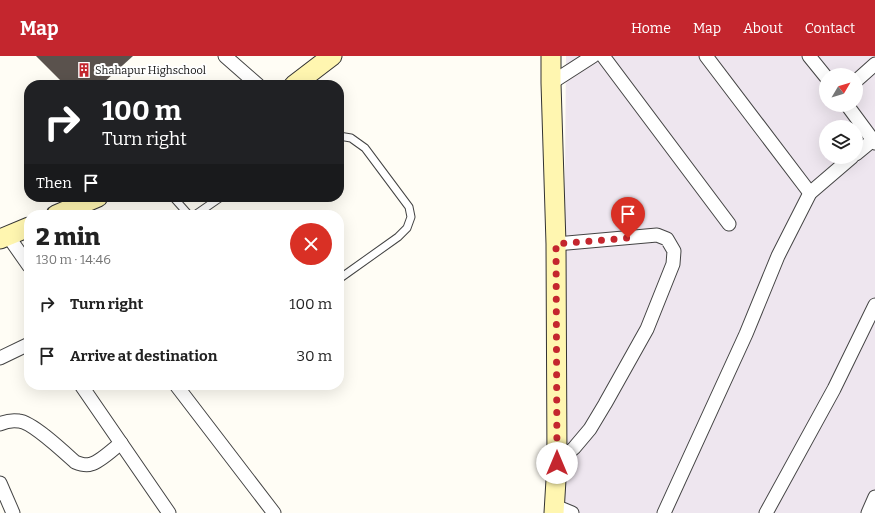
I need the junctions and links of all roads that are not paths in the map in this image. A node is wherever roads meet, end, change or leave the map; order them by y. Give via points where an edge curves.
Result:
1 (225, 56) edge
2 (332, 56) edge
3 (551, 56) edge
4 (593, 56) edge
5 (603, 56) edge
6 (706, 56) edge
7 (817, 59) edge
8 (875, 64) edge
9 (822, 68) edge
10 (863, 75) edge
11 (252, 80) edge
12 (301, 80) edge
13 (551, 82) junction
14 (852, 112) edge
15 (344, 137) edge
16 (874, 142) edge
17 (863, 149) edge
18 (844, 164) edge
19 (810, 193) junction
20 (86, 202) edge
21 (177, 202) edge
22 (214, 202) edge
23 (68, 210) edge
24 (185, 210) edge
25 (202, 210) edge
26 (729, 224) dead end
27 (24, 228) edge
28 (4, 237) edge
29 (556, 244) junction
30 (24, 260) edge
31 (344, 275) edge
32 (875, 305) edge
33 (24, 346) edge
34 (0, 358) edge
35 (84, 390) edge
36 (180, 390) edge
37 (0, 424) edge
38 (121, 443) junction
39 (557, 463) junction
40 (0, 483) edge
41 (875, 497) edge
42 (554, 510) edge
43 (13, 513) edge
44 (169, 513) edge
45 (274, 513) edge
46 (572, 513) edge
47 (664, 513) edge
48 (766, 513) edge
49 (868, 513) edge

1 - 11 street
2 - 12 main road
3 - 13 main road
4 - 13 street
5 - 26 street
6 - 19 street
7 - 9 street
8 - 10 street
13 - 29 main road
14 - 16 street
15 - 31 lane via 351,138 365,148 409,207 411,217 407,228 398,237
16 - 17 street
18 - 19 street
19 - 47 street via 778,256 746,334
20 - 23 main road
21 - 24 lane
22 - 25 lane
27 - 28 main road
28 - 30 street
29 - 39 main road
29 - 39 street via 657,236 667,239 674,251 673,264 647,329 590,429
32 - 48 street via 834,389
33 - 34 street
35 - 38 street
36 - 45 street
37 - 38 street via 6,421 20,421 31,426 75,462 83,464 90,465
38 - 44 street
39 - 42 main road
40 - 43 street
41 - 49 street
42 - 46 street

